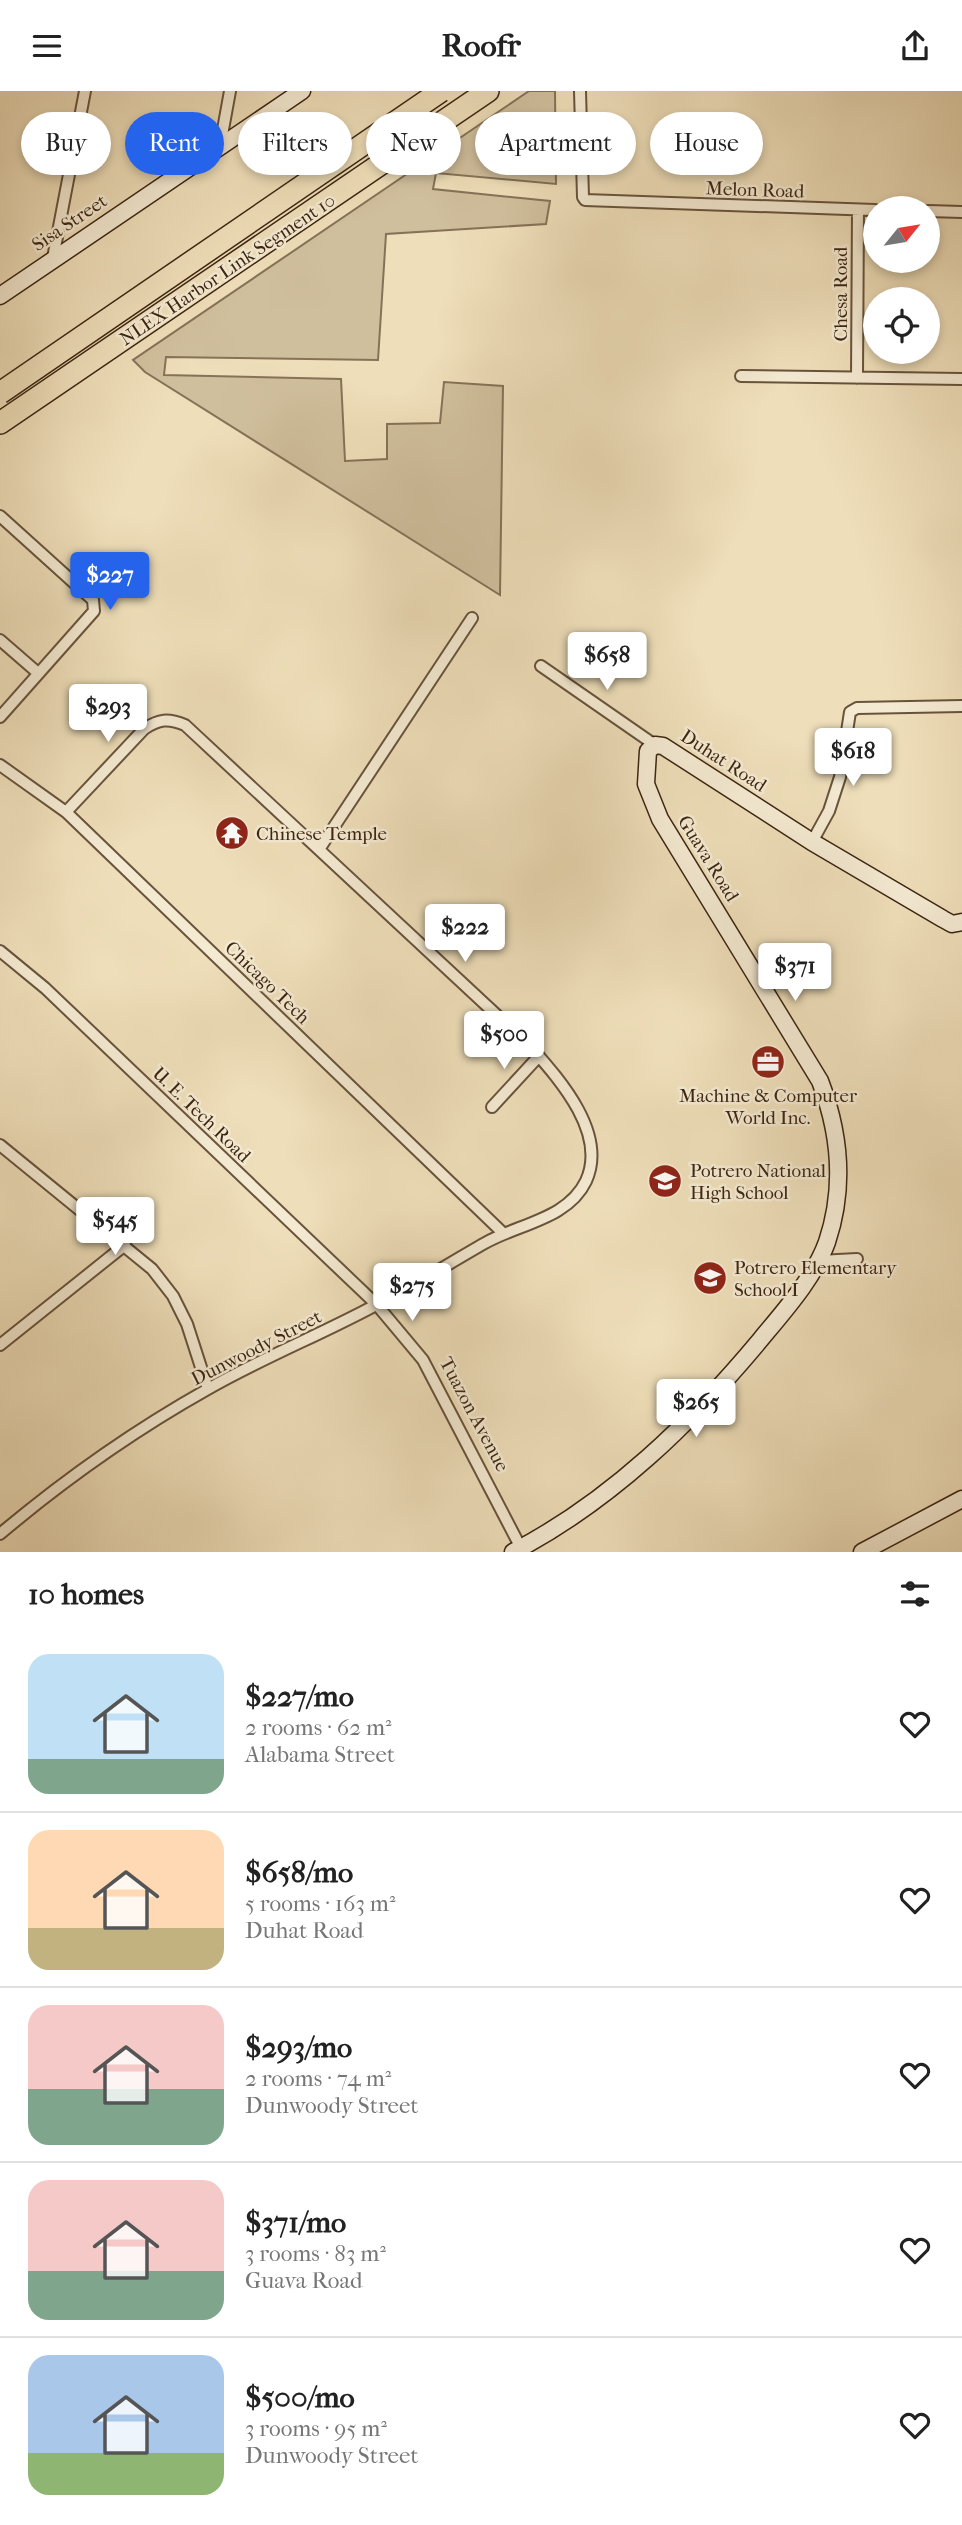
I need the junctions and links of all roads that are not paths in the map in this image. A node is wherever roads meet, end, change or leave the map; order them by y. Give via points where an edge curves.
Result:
1 (85, 91) edge
2 (230, 91) edge
3 (302, 91) edge
4 (441, 91) edge
5 (488, 91) edge
6 (580, 91) edge
7 (224, 124) edge
8 (224, 143) edge
9 (177, 175) edge
10 (858, 210) junction
11 (863, 210) edge
12 (940, 211) edge
13 (962, 212) edge
14 (53, 258) junction
15 (0, 296) edge
16 (741, 376) dead end
17 (857, 378) junction
18 (962, 379) edge
19 (0, 393) edge
20 (0, 423) edge
21 (0, 516) edge
22 (472, 618) dead end
23 (0, 640) edge
24 (541, 666) dead end
25 (38, 673) junction
26 (962, 706) edge
27 (0, 717) edge
28 (655, 745) junction
29 (0, 765) edge
30 (66, 812) junction
31 (812, 842) junction
32 (320, 848) junction
33 (962, 922) edge
34 (0, 951) edge
35 (539, 1056) junction
36 (492, 1107) dead end
37 (0, 1145) edge
38 (503, 1233) junction
39 (125, 1245) junction
40 (857, 1259) dead end
41 (819, 1261) junction
42 (376, 1305) junction
43 (0, 1345) edge
44 (208, 1389) junction
45 (962, 1499) edge
46 (0, 1534) edge
47 (519, 1551) edge
48 (862, 1552) edge

1 - 14 street
2 - 7 street
3 - 8 street, Sisa Street
4 - 19 highway, NLEX Harbor Link Segment 10, bridge
5 - 20 highway, NLEX Harbor Link Segment 10
6 - 10 street, Melon Road via 585,200
9 - 14 street, Sisa Street
10 - 11 street, Melon Road
10 - 17 street, Chesa Road
12 - 13 street
14 - 15 street, Sisa Street
16 - 17 street
17 - 18 street
21 - 25 street via 95,606
22 - 32 street
23 - 25 street
24 - 28 street, Duhat Road
25 - 27 street
26 - 31 street via 857,708 850,712 840,777
28 - 31 street, Duhat Road
28 - 41 street, Guava Road via 648,751 645,766 651,800 820,1081 830,1109 838,1179 835,1209
29 - 30 street, Chicago Tech
30 - 32 street, Dunwoody Street via 144,729 157,720 171,719 185,725
30 - 38 street, Chicago Tech
31 - 33 street, Duhat Road via 951,924
32 - 35 street, Dunwoody Street
34 - 42 street, U. E. Tech Road via 45,988
35 - 36 street
35 - 38 street, Dunwoody Street via 576,1105 586,1128 587,1179 575,1198 556,1212
37 - 39 street
38 - 42 street, Dunwoody Street
39 - 43 street
39 - 44 street via 173,1296
40 - 41 street
41 - 47 street, Guava Road via 776,1321 673,1436 597,1498
42 - 44 street, Dunwoody Street
42 - 47 street, Tuazon Avenue via 423,1360
44 - 46 street, Dunwoody Street via 92,1463
45 - 48 street

